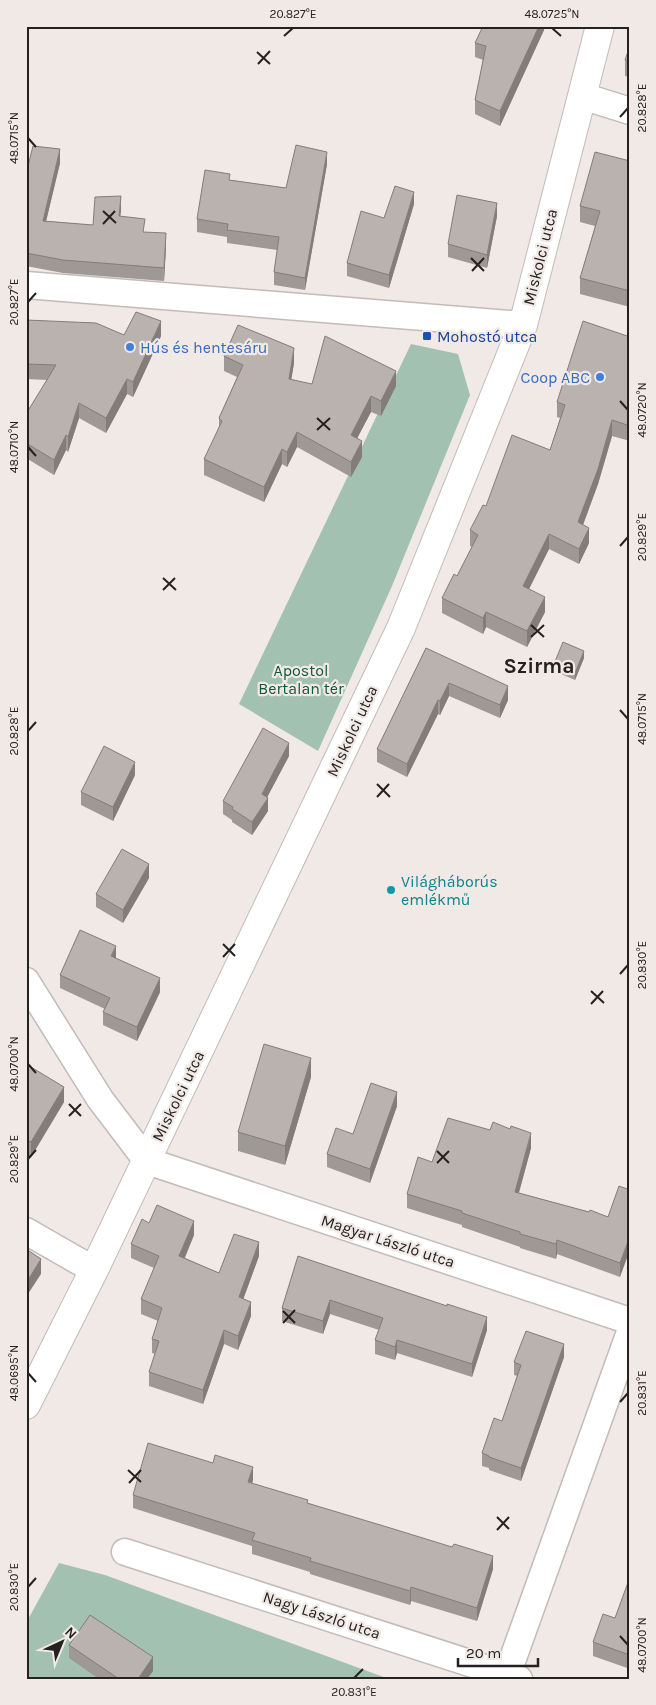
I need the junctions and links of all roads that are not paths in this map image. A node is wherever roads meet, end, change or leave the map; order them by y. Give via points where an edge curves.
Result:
1 (600, 26) edge
2 (582, 96) junction
3 (630, 111) edge
4 (26, 285) edge
5 (523, 325) junction
6 (26, 981) edge
7 (146, 1161) junction
8 (26, 1231) edge
9 (94, 1270) junction
10 (630, 1321) edge
11 (630, 1332) edge
12 (26, 1404) edge
13 (125, 1552) dead end
14 (513, 1677) edge

1 - 2 main road, Miskolci utca
2 - 3 street
2 - 5 main road, Miskolci utca
4 - 5 street
5 - 7 main road, Miskolci utca via 401,628
6 - 7 street via 100,1099
7 - 9 main road, Miskolci utca
7 - 10 street, Magyar László utca
8 - 9 street
9 - 12 main road, Miskolci utca
11 - 14 street
13 - 14 street, Nagy László utca

